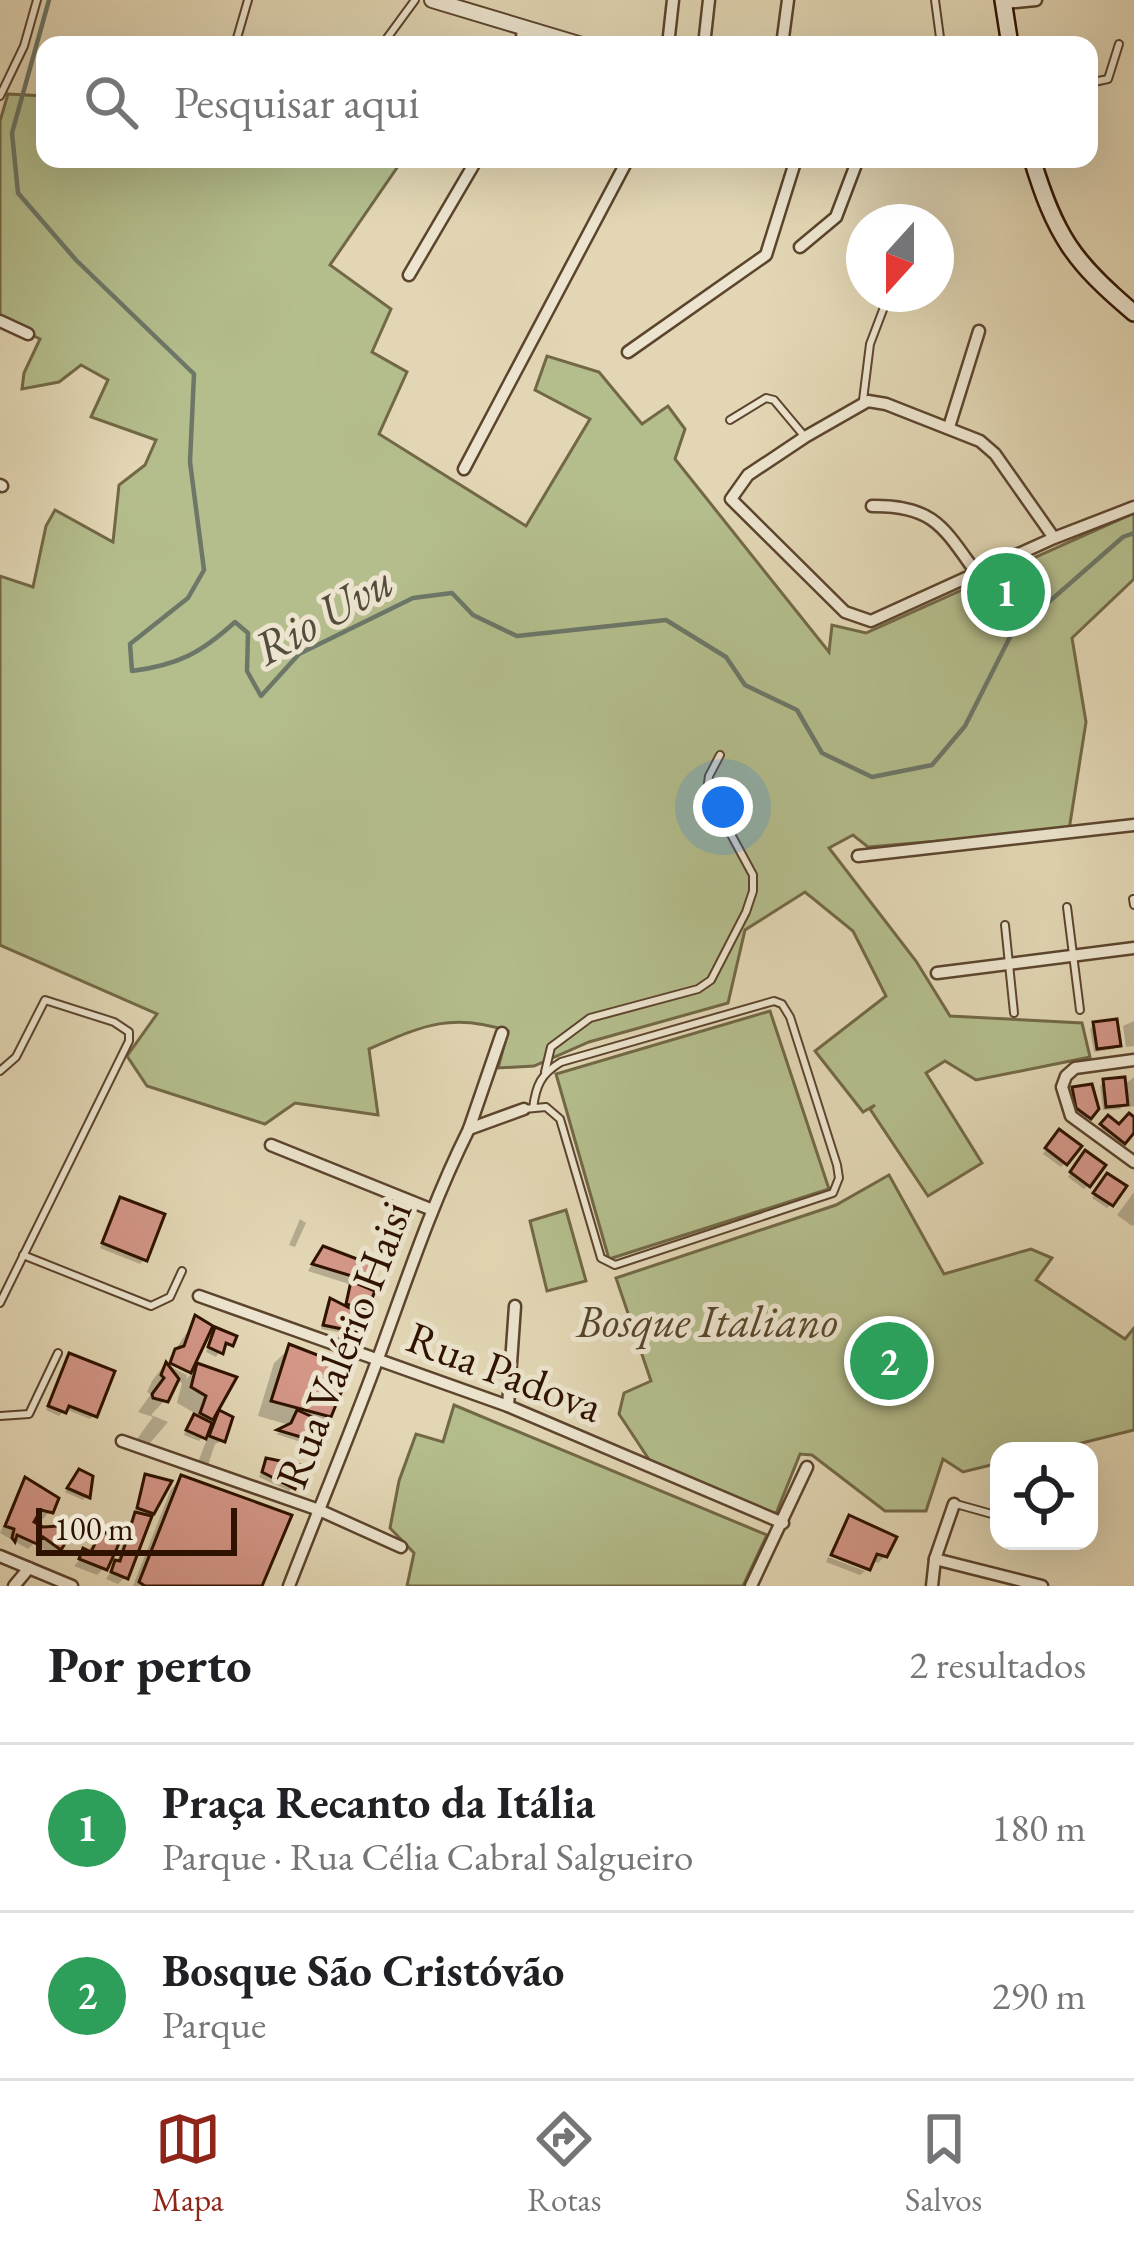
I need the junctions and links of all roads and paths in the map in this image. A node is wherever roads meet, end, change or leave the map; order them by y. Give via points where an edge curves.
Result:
1 (37, 0) edge
2 (248, 0) edge
3 (415, 0) edge
4 (432, 0) edge
5 (674, 0) edge
6 (709, 0) edge
7 (777, 0) edge
8 (935, 0) edge
9 (1036, 0) edge
10 (788, 1) edge
11 (1004, 2) edge
12 (238, 36) edge
13 (389, 36) edge
14 (520, 36) edge
15 (669, 36) edge
16 (705, 36) edge
17 (783, 36) edge
18 (940, 36) edge
19 (1009, 36) edge
20 (1119, 44) dead end
21 (1098, 81) edge
22 (0, 96) edge
23 (472, 168) edge
24 (623, 168) edge
25 (793, 168) edge
26 (855, 168) edge
27 (1035, 168) edge
28 (800, 248) dead end
29 (409, 275) dead end
30 (1107, 290) junction
31 (1134, 297) edge
32 (882, 312) edge
33 (1134, 313) edge
34 (0, 321) edge
35 (979, 331) dead end
36 (28, 334) dead end
37 (628, 352) dead end
38 (863, 404) junction
39 (730, 420) dead end
40 (949, 428) junction
41 (805, 436) junction
42 (464, 469) dead end
43 (872, 506) dead end
44 (1134, 507) edge
45 (1054, 538) junction
46 (977, 574) junction
47 (720, 755) dead end
48 (1134, 825) edge
49 (858, 856) dead end
50 (1067, 907) dead end
51 (1005, 925) dead end
52 (1134, 949) edge
53 (1074, 955) junction
54 (1010, 964) junction
55 (937, 973) dead end
56 (1080, 1010) dead end
57 (1015, 1013) dead end
58 (502, 1033) dead end
59 (1134, 1060) edge
60 (0, 1071) edge
61 (545, 1072) junction
62 (528, 1108) junction
63 (469, 1129) junction
64 (271, 1145) dead end
65 (1134, 1162) edge
66 (430, 1209) junction
67 (23, 1255) junction
68 (182, 1271) dead end
69 (199, 1296) dead end
70 (0, 1303) edge
71 (515, 1306) dead end
72 (58, 1353) dead end
73 (377, 1361) junction
74 (508, 1406) junction
75 (0, 1416) edge
76 (122, 1441) dead end
77 (807, 1467) dead end
78 (954, 1504) joint
79 (319, 1510) junction
80 (990, 1514) edge
81 (783, 1523) junction
82 (400, 1547) dead end
83 (0, 1556) edge
84 (935, 1559) junction
85 (29, 1568) junction
86 (14, 1586) edge
87 (72, 1586) edge
88 (289, 1586) edge
89 (752, 1586) edge
90 (932, 1586) edge
91 (1042, 1586) edge

1 - 22 lane
2 - 12 lane
3 - 13 lane
4 - 14 street
5 - 15 street
6 - 16 street
7 - 10 street
8 - 18 lane
9 - 11 street
10 - 17 street
11 - 19 main road
20 - 21 lane via 1108,79
23 - 29 street
24 - 42 street
25 - 37 street via 766,255
26 - 28 street via 836,217
27 - 30 main road via 1052,222
30 - 31 street
30 - 33 main road
32 - 38 lane
34 - 36 street
35 - 40 street
38 - 40 street via 886,404
38 - 41 street
39 - 41 lane via 766,398
40 - 45 street via 995,454
41 - 46 street via 748,475 731,499 829,597 872,622
43 - 46 street via 941,524
44 - 45 street
45 - 46 street
47 - 61 lane via 706,790 753,875 753,891 711,980 590,1018 551,1047
48 - 49 street
50 - 53 lane
51 - 54 lane
52 - 53 street
53 - 54 street
53 - 56 lane
54 - 55 street
54 - 57 lane
58 - 63 street, Rua Valério Haisi
59 - 65 street via 1076,1068 1062,1087 1071,1116
60 - 67 lane via 16,1057 45,1000 129,1032
61 - 62 lane
61 - 62 lane via 765,1002 782,1004 837,1165 837,1187 615,1265 601,1258 560,1119 547,1107
62 - 63 street
63 - 66 street, Rua Valério Haisi
64 - 66 street
66 - 73 street, Rua Valério Haisi
67 - 68 lane via 151,1306 170,1298
67 - 70 lane
69 - 73 street, Rua Padova
71 - 74 street
72 - 75 lane via 28,1414
73 - 74 street, Rua Padova
73 - 79 street, Rua Valério Haisi
74 - 81 street, Rua Padova
76 - 79 street
77 - 81 street
78 - 80 lane
78 - 84 street
79 - 82 street
79 - 88 street, Rua Valério Haisi
81 - 89 street
83 - 85 street
84 - 90 street
84 - 91 street
85 - 86 street
85 - 87 street

